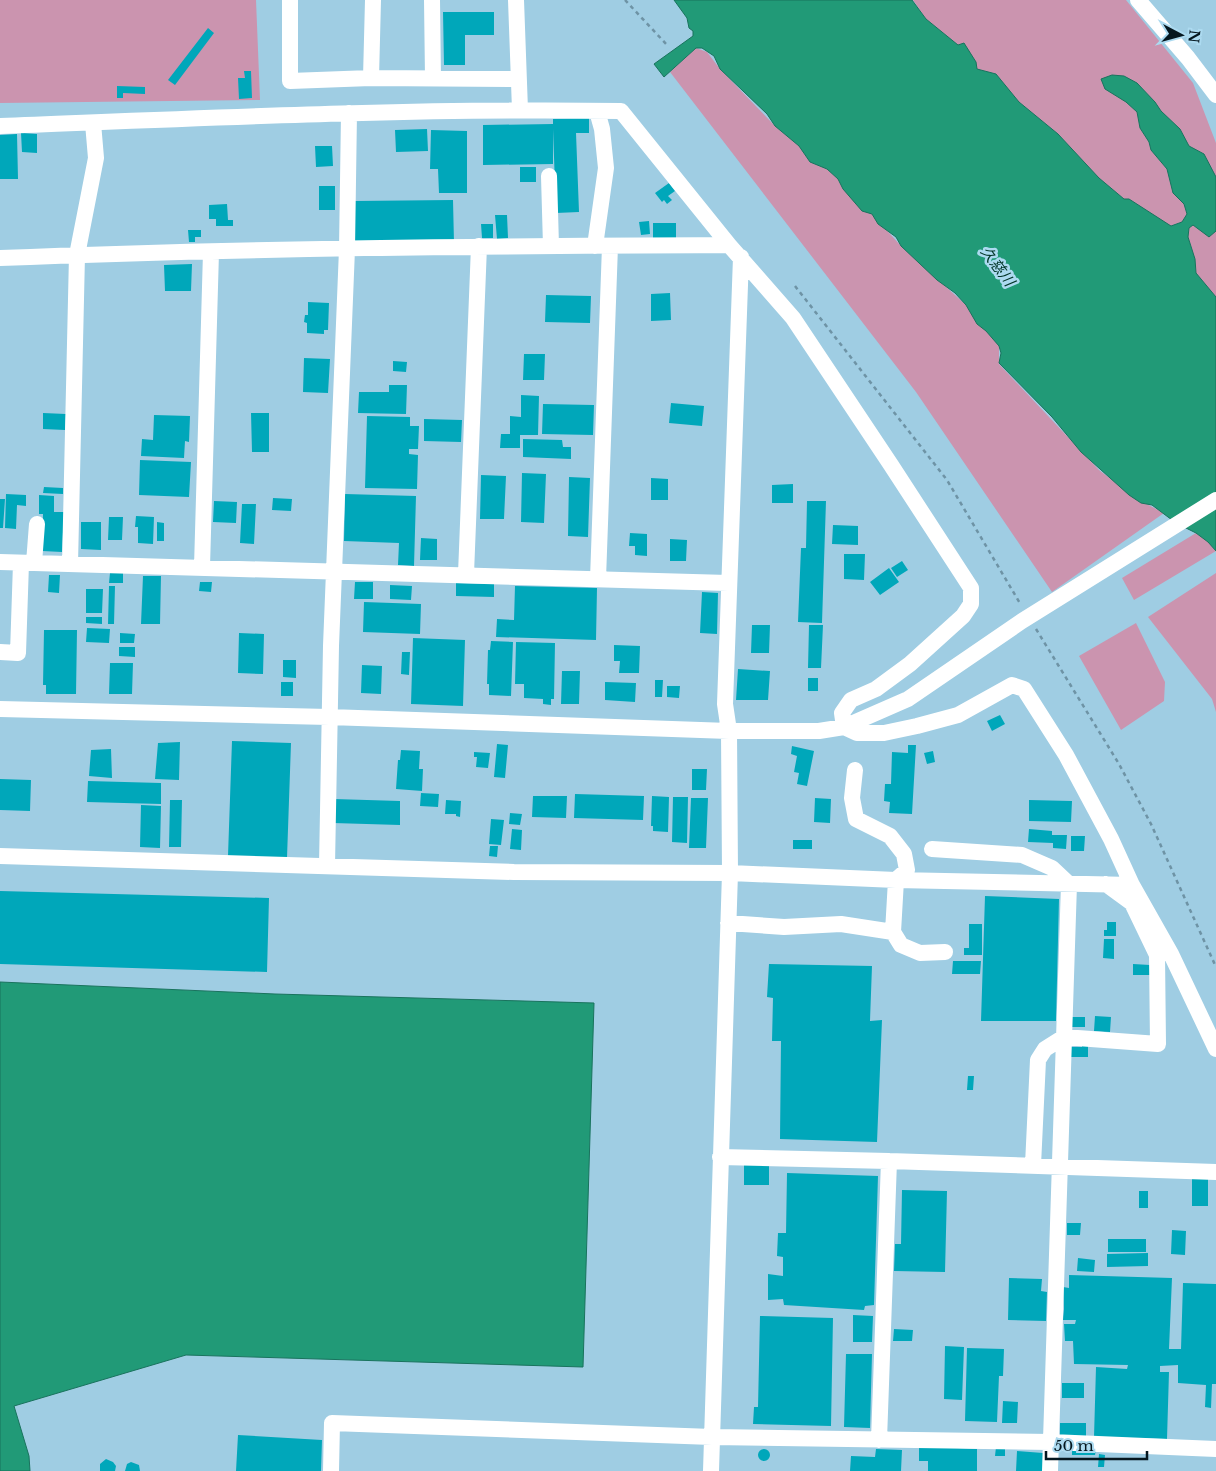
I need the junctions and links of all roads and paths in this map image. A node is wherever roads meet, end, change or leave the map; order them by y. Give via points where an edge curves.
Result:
1 (290, 0) edge
2 (373, 0) edge
3 (432, 0) edge
4 (516, 0) edge
5 (625, 0) edge
6 (1138, 0) edge
7 (668, 46) dead end
8 (371, 78) junction
9 (433, 78) junction
10 (518, 79) junction
11 (1216, 95) edge
12 (520, 110) junction
13 (597, 111) junction
14 (349, 113) junction
15 (93, 123) junction
16 (0, 126) edge
17 (549, 176) dead end
18 (729, 245) junction
19 (479, 246) junction
20 (551, 246) junction
21 (602, 246) junction
22 (348, 249) junction
23 (211, 252) junction
24 (77, 255) junction
25 (741, 257) junction
26 (0, 258) edge
27 (796, 286) dead end
28 (1216, 500) edge
29 (37, 524) dead end
30 (0, 562) edge
31 (28, 563) junction
32 (70, 564) junction
33 (202, 567) junction
34 (334, 571) junction
35 (466, 574) junction
36 (598, 579) junction
37 (728, 583) junction
38 (1027, 620) junction
39 (0, 652) edge
40 (0, 709) edge
41 (329, 718) junction
42 (844, 726) junction
43 (729, 731) junction
44 (855, 770) dead end
45 (932, 849) dead end
46 (0, 856) edge
47 (327, 866) junction
48 (730, 873) junction
49 (896, 880) junction
50 (1069, 884) junction
51 (1106, 884) junction
52 (1132, 885) junction
53 (728, 923) junction
54 (893, 932) junction
55 (945, 952) dead end
56 (1216, 967) edge
57 (1064, 1037) junction
58 (1216, 1049) edge
59 (720, 1157) junction
60 (889, 1161) junction
61 (1033, 1165) junction
62 (1060, 1166) junction
63 (1216, 1172) edge
64 (712, 1437) junction
65 (879, 1440) junction
66 (1051, 1442) junction
67 (1216, 1449) edge
68 (331, 1471) edge
69 (712, 1471) edge
70 (1050, 1471) edge

1 - 8 street via 290,81
2 - 8 street
3 - 9 street
4 - 10 street
5 - 7 path
6 - 11 street
8 - 9 street
9 - 10 street
10 - 12 street
12 - 13 street
12 - 14 street
13 - 18 street via 621,112
13 - 21 street via 606,168
14 - 15 street
14 - 22 street
15 - 16 street
15 - 24 street via 96,158
17 - 20 street
18 - 21 street
18 - 25 street
19 - 20 street
19 - 22 street
19 - 35 street
20 - 21 street
21 - 36 street
22 - 23 street
22 - 34 street
23 - 24 street
23 - 33 street
24 - 26 street
24 - 32 street
25 - 37 street
25 - 42 street via 792,318 971,588 971,604 963,616 910,664 876,689 851,700 842,713
27 - 38 path via 947,480
28 - 38 street
29 - 31 street
30 - 31 street
31 - 32 street
31 - 39 street via 18,653
32 - 33 street
33 - 34 street
34 - 35 street
34 - 41 street
35 - 36 street
36 - 37 street
37 - 43 street via 724,704
38 - 42 street via 908,699
38 - 56 path via 1119,764 1151,824
40 - 41 street
41 - 43 street
41 - 47 street
42 - 43 street via 819,731
42 - 52 street via 857,733 884,733 958,714 1012,685 1024,689 1066,755
43 - 48 street
44 - 49 street via 852,798 856,819 890,836 904,854 907,870
45 - 50 street via 1022,855 1052,868
46 - 47 street
47 - 48 street via 514,872
48 - 49 street
48 - 53 street
49 - 50 street
49 - 54 street
50 - 51 street
50 - 57 street
51 - 52 street
51 - 57 street via 1132,904 1157,955 1158,1044
52 - 58 street via 1171,954
53 - 54 street via 784,927 841,924
53 - 59 street
54 - 55 street via 901,945 920,952
57 - 61 street via 1045,1049 1038,1060
57 - 62 street
59 - 60 street
59 - 64 street
60 - 61 street
60 - 65 street
61 - 62 street
62 - 63 street
62 - 66 street
64 - 65 street
64 - 68 street via 332,1423
64 - 69 street
65 - 66 street
66 - 67 street
66 - 70 street

